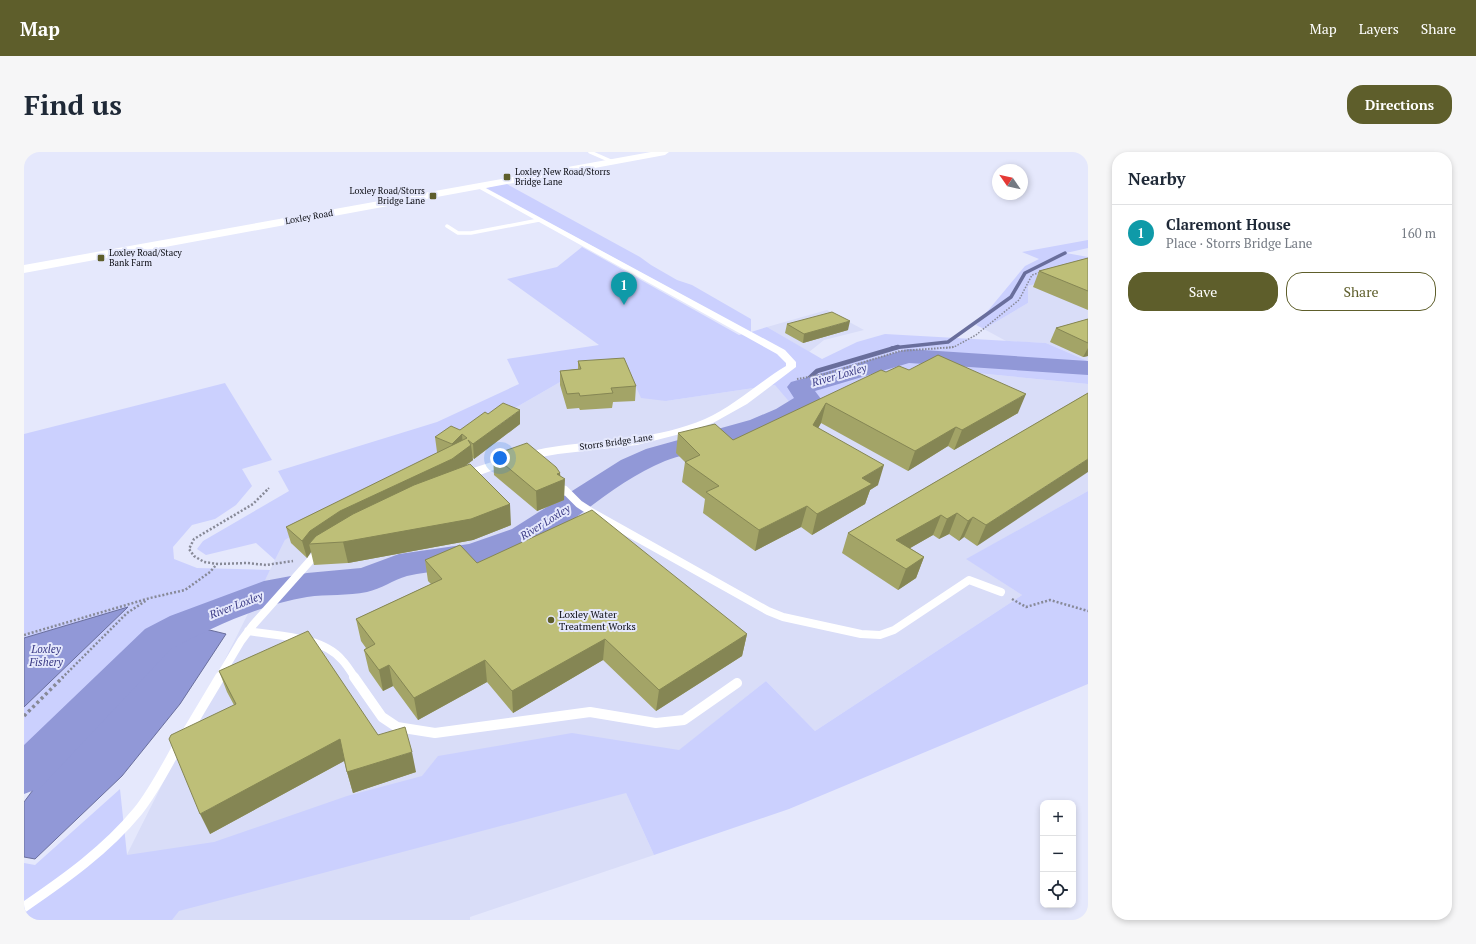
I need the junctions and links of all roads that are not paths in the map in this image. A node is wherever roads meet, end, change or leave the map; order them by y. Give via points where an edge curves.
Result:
1 (590, 152) edge
2 (665, 152) edge
3 (613, 162) junction
4 (478, 186) junction
5 (539, 220) junction
6 (447, 226) dead end
7 (24, 269) edge
8 (554, 478) edge
9 (453, 481) edge
10 (323, 549) edge
11 (1001, 592) road end
12 (248, 631) junction
13 (737, 683) dead end
14 (24, 906) edge

1 - 3 lane
2 - 3 main road, Loxley Road
3 - 4 main road, Loxley Road
4 - 5 street, Storrs Bridge Lane
4 - 7 main road, Loxley Road
5 - 6 lane via 471,233 458,232
5 - 9 street, Storrs Bridge Lane via 781,352 791,362 792,367 743,402 709,421 684,430 637,441 515,458
8 - 11 lane via 568,494 593,513 783,617 861,634 880,635 894,630 969,580
10 - 12 lane
12 - 13 lane via 315,642 328,648 342,659 382,717 397,727 435,733 590,712 656,723 684,720
12 - 14 lane via 137,812 108,843 74,873

